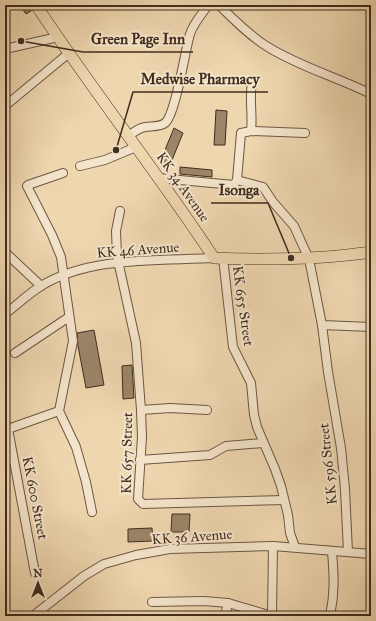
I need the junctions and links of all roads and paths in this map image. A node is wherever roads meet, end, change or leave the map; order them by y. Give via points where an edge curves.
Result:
1 (36, 5) edge
2 (208, 5) edge
3 (219, 5) edge
4 (58, 37) junction
5 (5, 49) edge
6 (69, 53) junction
7 (252, 83) dead end
8 (371, 94) edge
9 (5, 106) edge
10 (251, 130) junction
11 (305, 133) dead end
12 (129, 136) junction
13 (136, 147) junction
14 (80, 166) dead end
15 (63, 173) dead end
16 (158, 178) junction
17 (237, 180) junction
18 (120, 211) dead end
19 (5, 252) edge
20 (371, 252) edge
21 (218, 258) junction
22 (309, 259) junction
23 (118, 262) junction
24 (63, 276) junction
25 (41, 286) junction
26 (5, 314) edge
27 (69, 317) junction
28 (322, 325) junction
29 (371, 327) edge
30 (15, 353) dead end
31 (141, 410) junction
32 (207, 410) dead end
33 (59, 411) junction
34 (6, 430) edge
35 (263, 443) junction
36 (140, 460) junction
37 (284, 500) junction
38 (92, 512) dead end
39 (273, 546) junction
40 (295, 547) junction
41 (332, 552) junction
42 (348, 552) junction
43 (371, 554) edge
44 (35, 573) dead end
45 (152, 602) dead end
46 (228, 603) junction
47 (33, 616) edge
48 (225, 616) edge
49 (272, 616) edge
50 (330, 616) edge

1 - 4 main road, KK 34 Avenue
2 - 12 street via 190,33 170,116 160,125 143,127
3 - 8 street via 266,46 285,57
4 - 5 street
4 - 6 main road, KK 34 Avenue
6 - 9 street
6 - 12 main road, KK 34 Avenue
7 - 10 street
10 - 11 street
10 - 17 street via 241,133 240,136
12 - 13 main road, KK 34 Avenue
13 - 14 street via 106,160
13 - 16 main road, KK 34 Avenue
15 - 24 street via 27,186 61,257
16 - 17 street via 230,186
16 - 21 main road, KK 34 Avenue
17 - 22 street, KK 596 Street via 263,187 294,226
18 - 23 street, KK 657 Street via 116,232
19 - 25 street
20 - 22 main road
21 - 22 main road
21 - 23 street, KK 46 Avenue
21 - 35 street, KK 655 Street via 233,347 251,383 254,415
22 - 28 street, KK 596 Street
23 - 24 street, KK 46 Avenue via 89,267
23 - 31 street, KK 657 Street via 136,343
24 - 25 street, KK 46 Avenue
24 - 27 street
25 - 26 street, KK 46 Avenue
27 - 30 street
27 - 33 street via 72,344
28 - 29 street
28 - 42 street, KK 596 Street via 341,448
31 - 32 street
31 - 36 street, KK 657 Street
33 - 34 street
33 - 38 street via 76,447
34 - 44 street, KK 600 Street
35 - 36 street via 226,446 210,455
35 - 37 street, KK 655 Street via 275,469
36 - 37 street, KK 657 Street via 138,499 143,504
37 - 40 street, KK 655 Street
39 - 40 street, KK 36 Avenue
39 - 47 street, KK 36 Avenue via 170,549 104,564 84,576
39 - 49 street
40 - 41 street, KK 36 Avenue
41 - 42 street, KK 36 Avenue
41 - 50 street via 334,595
42 - 43 street, KK 36 Avenue
45 - 46 street
46 - 48 street
46 - 49 street

